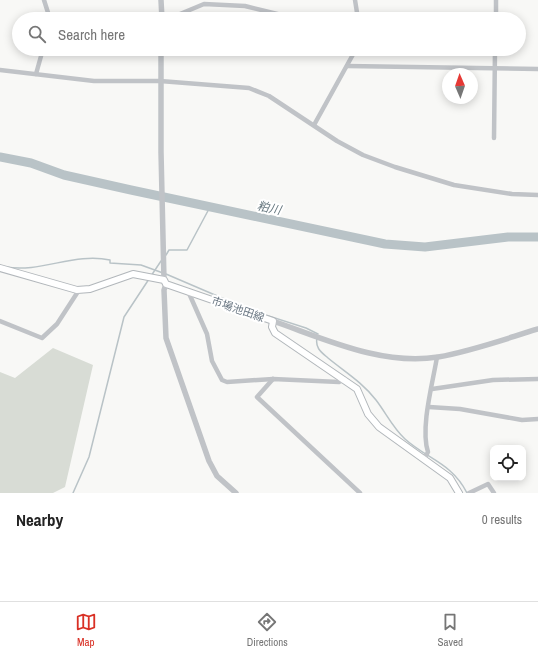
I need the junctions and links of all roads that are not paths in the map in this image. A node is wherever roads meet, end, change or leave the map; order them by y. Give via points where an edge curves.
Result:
1 (44, 0) edge
2 (162, 0) edge
3 (355, 0) edge
4 (496, 0) edge
5 (48, 12) edge
6 (162, 12) edge
7 (185, 12) edge
8 (269, 12) edge
9 (357, 12) edge
10 (496, 12) edge
11 (41, 56) edge
12 (161, 56) edge
13 (352, 56) edge
14 (495, 56) edge
15 (347, 66) junction
16 (495, 69) junction
17 (538, 69) edge
18 (0, 70) edge
19 (36, 74) junction
20 (160, 84) junction
21 (314, 125) junction
22 (494, 138) dead end
23 (538, 195) edge
24 (0, 268) edge
25 (165, 282) junction
26 (79, 290) junction
27 (188, 292) junction
28 (0, 321) edge
29 (273, 321) junction
30 (538, 329) edge
31 (438, 357) junction
32 (273, 379) junction
33 (345, 379) junction
34 (538, 379) edge
35 (432, 390) junction
36 (429, 407) junction
37 (538, 419) edge
38 (424, 459) junction
39 (236, 493) edge
40 (360, 493) edge
41 (460, 493) edge
42 (469, 493) edge
43 (494, 493) edge

1 - 5 street
2 - 6 street
3 - 9 street
4 - 10 street
7 - 8 street via 204,4 245,6
11 - 19 street
12 - 20 street
13 - 15 street
14 - 16 street
15 - 16 street
15 - 21 street
16 - 17 street
16 - 22 street
18 - 19 street
19 - 20 street via 94,81
20 - 21 street via 249,88 269,96
20 - 25 street
21 - 23 street via 363,155 416,174 480,190
24 - 26 main road, 市場池田線
25 - 26 main road, 市場池田線 via 132,274 90,289
25 - 27 main road, 市場池田線
25 - 39 street via 166,338 210,461 217,476
26 - 28 street via 57,324 42,338
27 - 29 main road, 市場池田線
27 - 32 street via 207,334 212,361 222,380 227,382
29 - 31 street via 370,354 420,359
29 - 33 main road, 市場池田線 via 275,333
30 - 31 street
31 - 35 street
32 - 33 street via 339,382
32 - 40 street via 257,397
33 - 38 main road, 市場池田線 via 357,389 368,414 379,427
34 - 35 street via 493,380
35 - 36 street
36 - 37 street via 460,409 522,420
36 - 38 street via 425,430 428,452
38 - 41 main road, 市場池田線 via 450,478
42 - 43 street via 488,484

